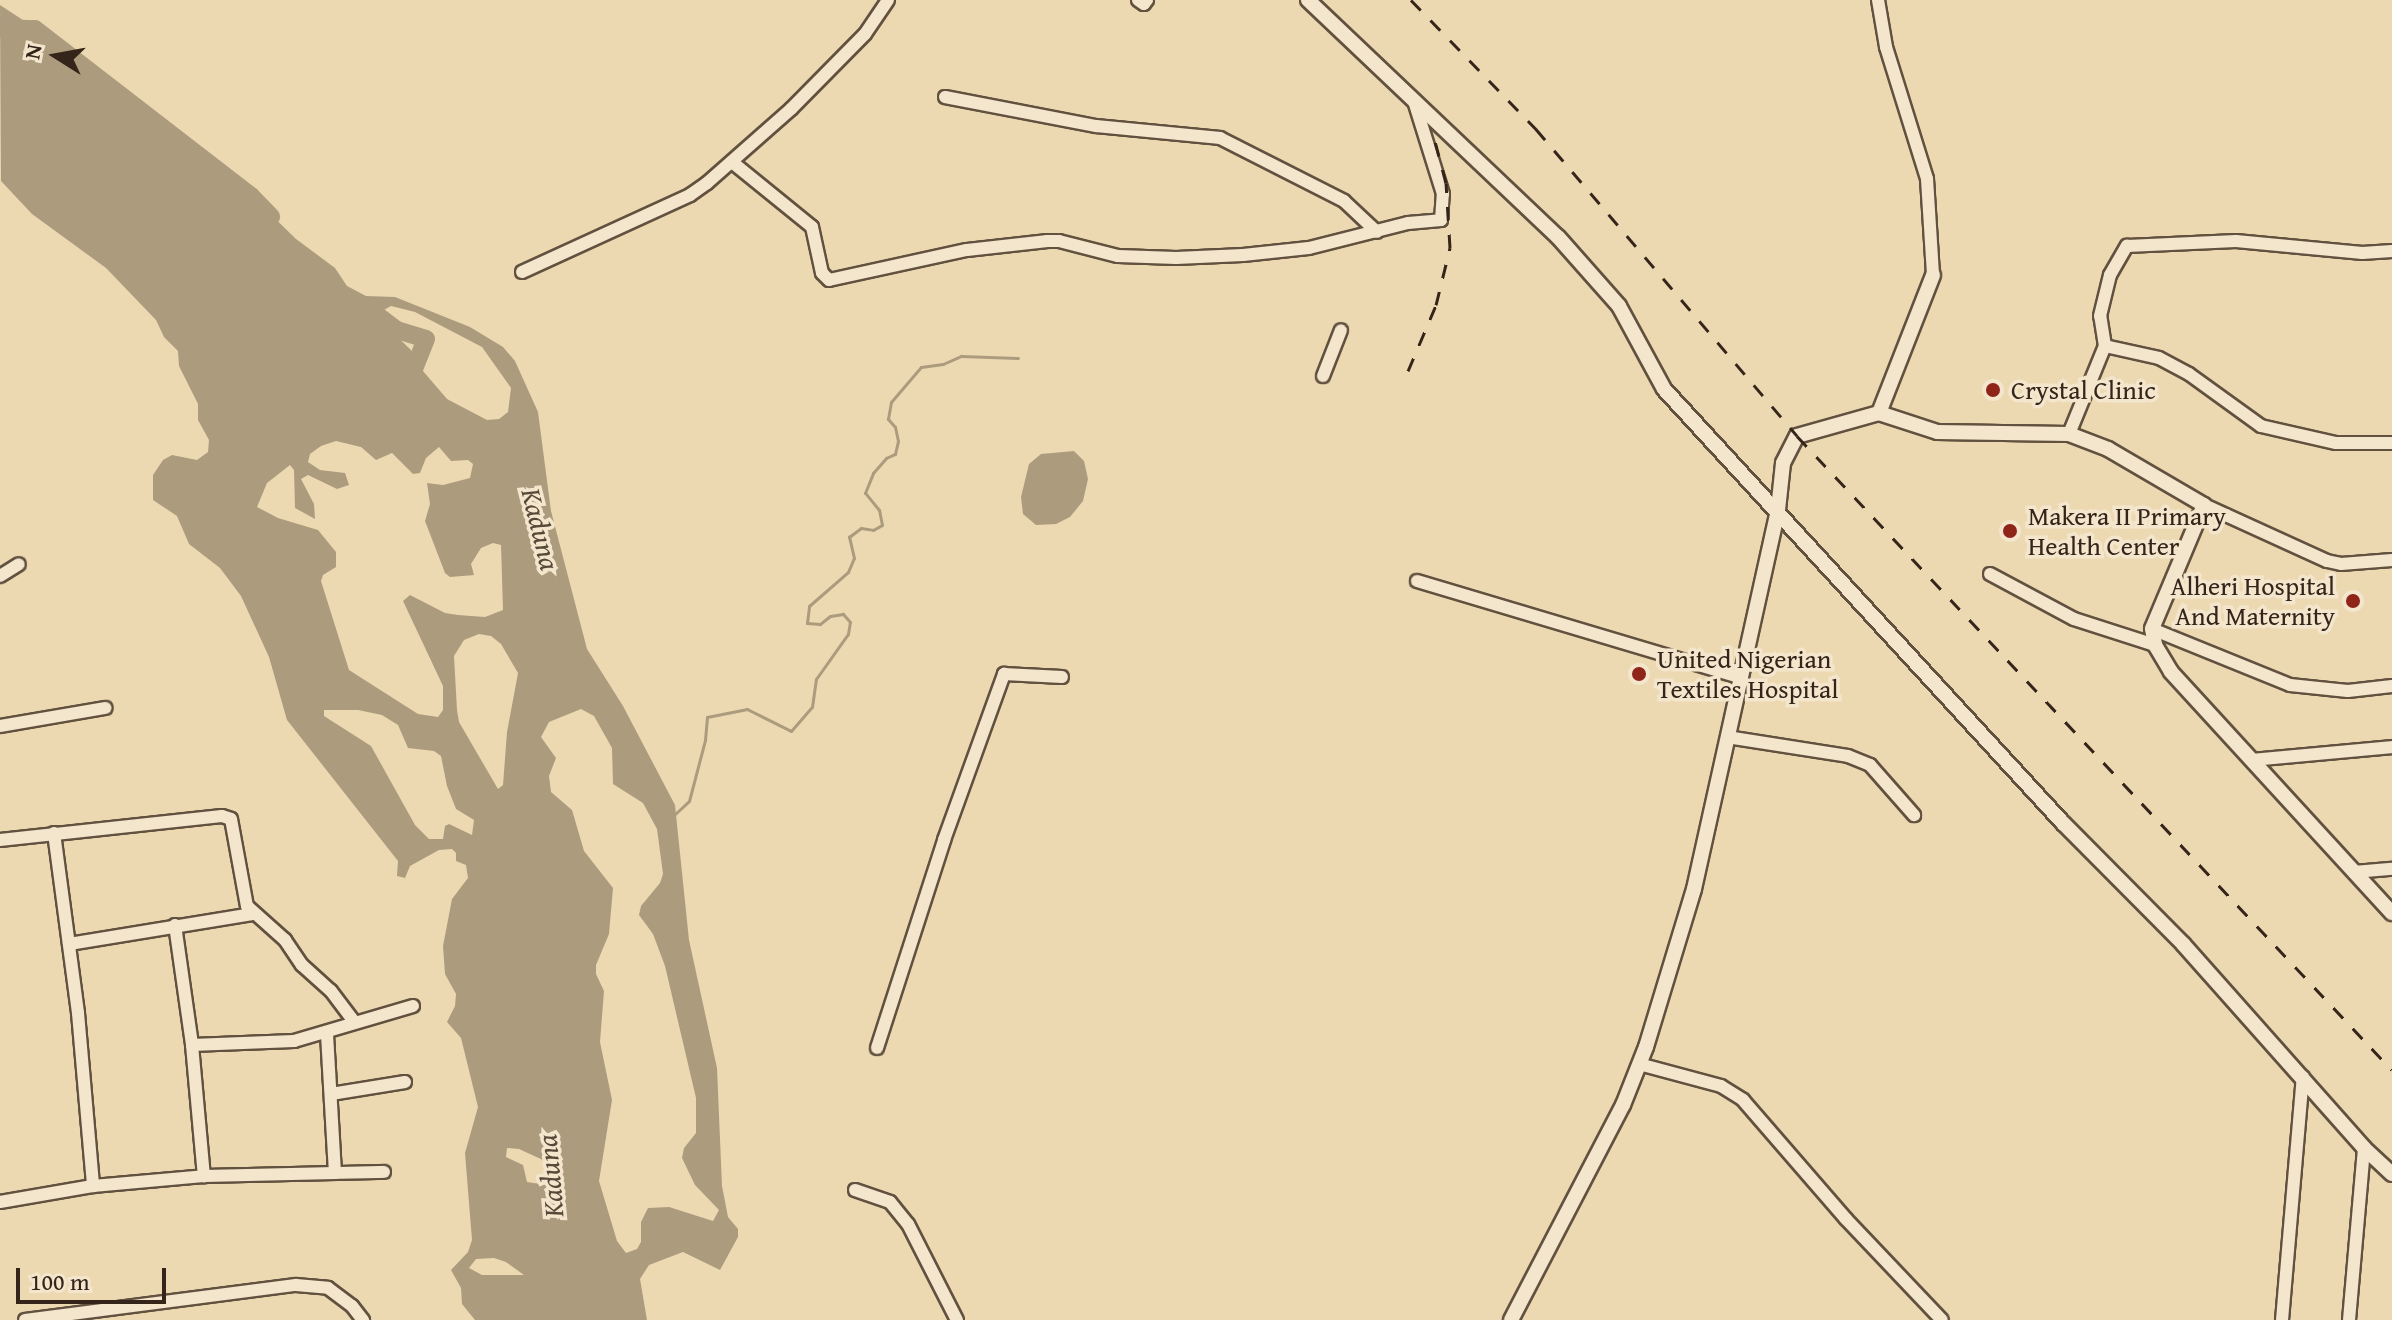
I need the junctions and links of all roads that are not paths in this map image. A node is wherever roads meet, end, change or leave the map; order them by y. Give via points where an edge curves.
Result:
1 (888, 0) edge
2 (1138, 0) edge
3 (1147, 0) edge
4 (1308, 0) edge
5 (1878, 0) edge
6 (945, 97) dead end
7 (1414, 101) junction
8 (732, 162) junction
9 (1377, 232) junction
10 (2392, 251) edge
11 (522, 272) dead end
12 (1933, 275) joint
13 (1341, 330) dead end
14 (2105, 346) junction
15 (1323, 376) dead end
16 (1879, 413) junction
17 (2069, 434) junction
18 (2392, 443) edge
19 (2204, 505) junction
20 (1778, 510) junction
21 (2392, 560) edge
22 (19, 564) dead end
23 (1990, 574) dead end
24 (0, 576) edge
25 (1417, 581) dead end
26 (2152, 629) junction
27 (2155, 645) junction
28 (1062, 677) dead end
29 (1740, 677) junction
30 (2392, 686) edge
31 (105, 708) dead end
32 (0, 726) edge
33 (1727, 737) junction
34 (2392, 747) edge
35 (2252, 760) junction
36 (1914, 815) dead end
37 (54, 833) junction
38 (0, 840) edge
39 (2392, 869) edge
40 (2354, 872) junction
41 (2392, 913) edge
42 (253, 914) junction
43 (175, 925) junction
44 (69, 944) junction
45 (413, 1006) dead end
46 (354, 1022) junction
47 (327, 1033) junction
48 (192, 1045) junction
49 (877, 1048) dead end
50 (1639, 1064) junction
51 (2303, 1077) junction
52 (405, 1082) dead end
53 (331, 1094) junction
54 (2364, 1148) junction
55 (384, 1172) dead end
56 (335, 1173) junction
57 (2392, 1174) edge
58 (204, 1176) junction
59 (93, 1186) junction
60 (855, 1190) dead end
61 (0, 1202) edge
62 (25, 1320) edge
63 (363, 1320) edge
64 (957, 1320) edge
65 (1511, 1320) edge
66 (1942, 1320) edge
67 (2282, 1320) edge
68 (2349, 1320) edge

1 - 8 street via 865,34
2 - 3 street
4 - 7 street
5 - 12 street via 1886,47 1927,179
6 - 9 street via 1096,126 1220,138 1344,201
7 - 9 street via 1433,154 1444,212 1441,220
7 - 20 street via 1568,249 1619,306 1664,389
8 - 9 street via 812,227 822,273 829,280 967,250 1047,241 1118,256 1176,258 1309,248
8 - 11 street via 690,195
10 - 14 street via 2236,241 2127,246 2110,275 2100,316
12 - 16 street
13 - 15 street
14 - 17 street
14 - 18 street via 2159,358 2261,426 2336,443
16 - 17 street via 1937,432
16 - 20 street via 1797,436 1783,463
17 - 19 street via 2108,449
19 - 21 street via 2327,561
19 - 26 street
20 - 29 street
20 - 51 street
22 - 24 street
23 - 27 street via 2074,619
25 - 29 street
26 - 27 street
26 - 30 street via 2290,685 2348,691
27 - 35 street via 2171,672
28 - 49 street via 1004,674
29 - 33 street
31 - 32 street
33 - 36 street via 1848,756 1870,765
33 - 50 street via 1694,889
34 - 35 street
35 - 40 street
37 - 38 street
37 - 42 street via 231,819 247,906
37 - 44 street
39 - 40 street
40 - 41 street
42 - 43 street
42 - 46 street via 285,940
43 - 44 street
43 - 48 street
44 - 59 street
45 - 46 street
46 - 47 street
47 - 48 street via 279,1043
47 - 53 street
48 - 58 street
50 - 65 street via 1561,1230
50 - 66 street via 1721,1086 1743,1100
51 - 54 street
51 - 67 street
52 - 53 street
53 - 56 street
54 - 57 street
54 - 68 street
55 - 56 street
56 - 58 street
58 - 59 street
59 - 61 street
60 - 64 street via 890,1202 908,1224
62 - 63 street via 296,1285 328,1288

